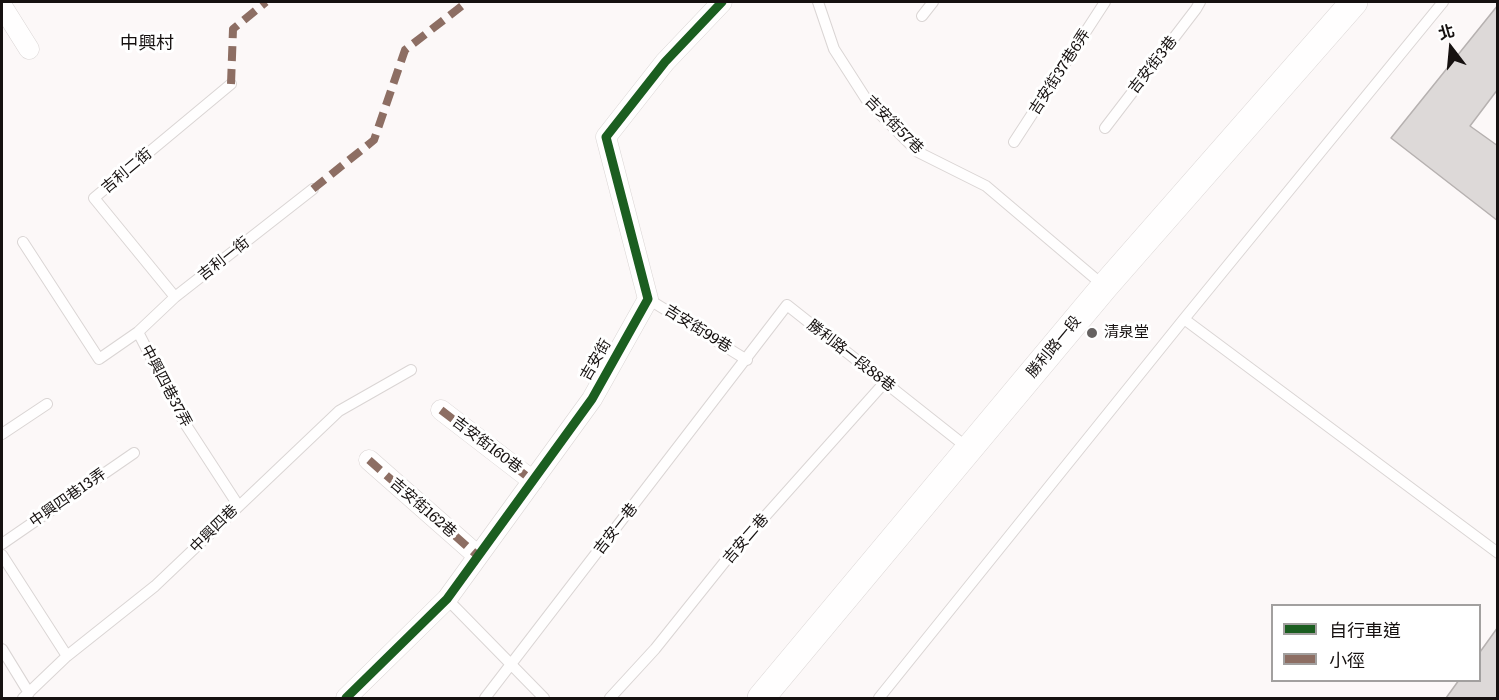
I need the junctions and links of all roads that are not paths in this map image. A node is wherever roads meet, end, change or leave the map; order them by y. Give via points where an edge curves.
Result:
1 (722, 2) edge
2 (818, 2) edge
3 (933, 2) edge
4 (1105, 2) edge
5 (1200, 2) edge
6 (1354, 2) edge
7 (1443, 2) edge
8 (2, 6) edge
9 (922, 16) dead end
10 (29, 49) dead end
11 (231, 84) dead end
12 (1105, 128) dead end
13 (1014, 142) dead end
14 (313, 189) dead end
15 (23, 242) dead end
16 (1105, 286) junction
17 (175, 297) junction
18 (648, 299) junction
19 (1184, 319) junction
20 (138, 332) junction
21 (747, 360) junction
22 (411, 370) dead end
23 (885, 382) junction
24 (47, 404) dead end
25 (441, 410) dead end
26 (2, 434) edge
27 (969, 449) junction
28 (134, 453) dead end
29 (369, 460) dead end
30 (533, 481) junction
31 (238, 505) junction
32 (2, 544) edge
33 (1497, 553) edge
34 (2, 555) edge
35 (478, 556) junction
36 (447, 599) junction
37 (2, 649) edge
38 (67, 656) junction
39 (511, 664) junction
40 (26, 696) edge
41 (346, 699) edge
42 (485, 699) edge
43 (544, 699) edge
44 (610, 699) edge
45 (761, 699) edge
46 (879, 699) edge

1 - 18 street via 665,62 606,137
2 - 16 lane, 吉安街57巷 via 834,49 868,102 918,152 986,186
3 - 9 lane
4 - 13 lane, 吉安街37巷6弄
5 - 12 lane, 吉安街3巷
6 - 16 main road, 勝利路一段
7 - 19 lane
8 - 10 street
11 - 17 lane, 吉利二街 via 94,198
14 - 17 lane, 吉利一街
15 - 20 lane, 中興四巷37弄 via 99,359
16 - 27 main road, 勝利路一段
17 - 20 lane, 吉利一街
18 - 21 lane, 吉安街99巷
18 - 30 street, 吉安街 via 592,399
19 - 33 lane
19 - 46 lane
20 - 31 lane, 中興四巷37弄 via 184,422
21 - 23 lane, 勝利路一段88巷 via 787,305
21 - 39 lane, 吉安一巷
22 - 31 lane, 中興四巷 via 339,411
23 - 27 lane, 勝利路一段88巷
23 - 44 lane, 吉安二巷
24 - 26 lane
25 - 30 street, 吉安街160巷
27 - 45 main road, 勝利路一段
28 - 32 lane, 中興四巷13弄
29 - 35 street, 吉安街162巷
30 - 35 street, 吉安街
31 - 38 lane, 中興四巷 via 155,585
34 - 38 lane
35 - 36 street, 吉安街
36 - 39 lane
36 - 41 street, 吉安街
37 - 40 lane
38 - 40 lane, 中興四巷
39 - 42 lane, 吉安一巷
39 - 43 lane

